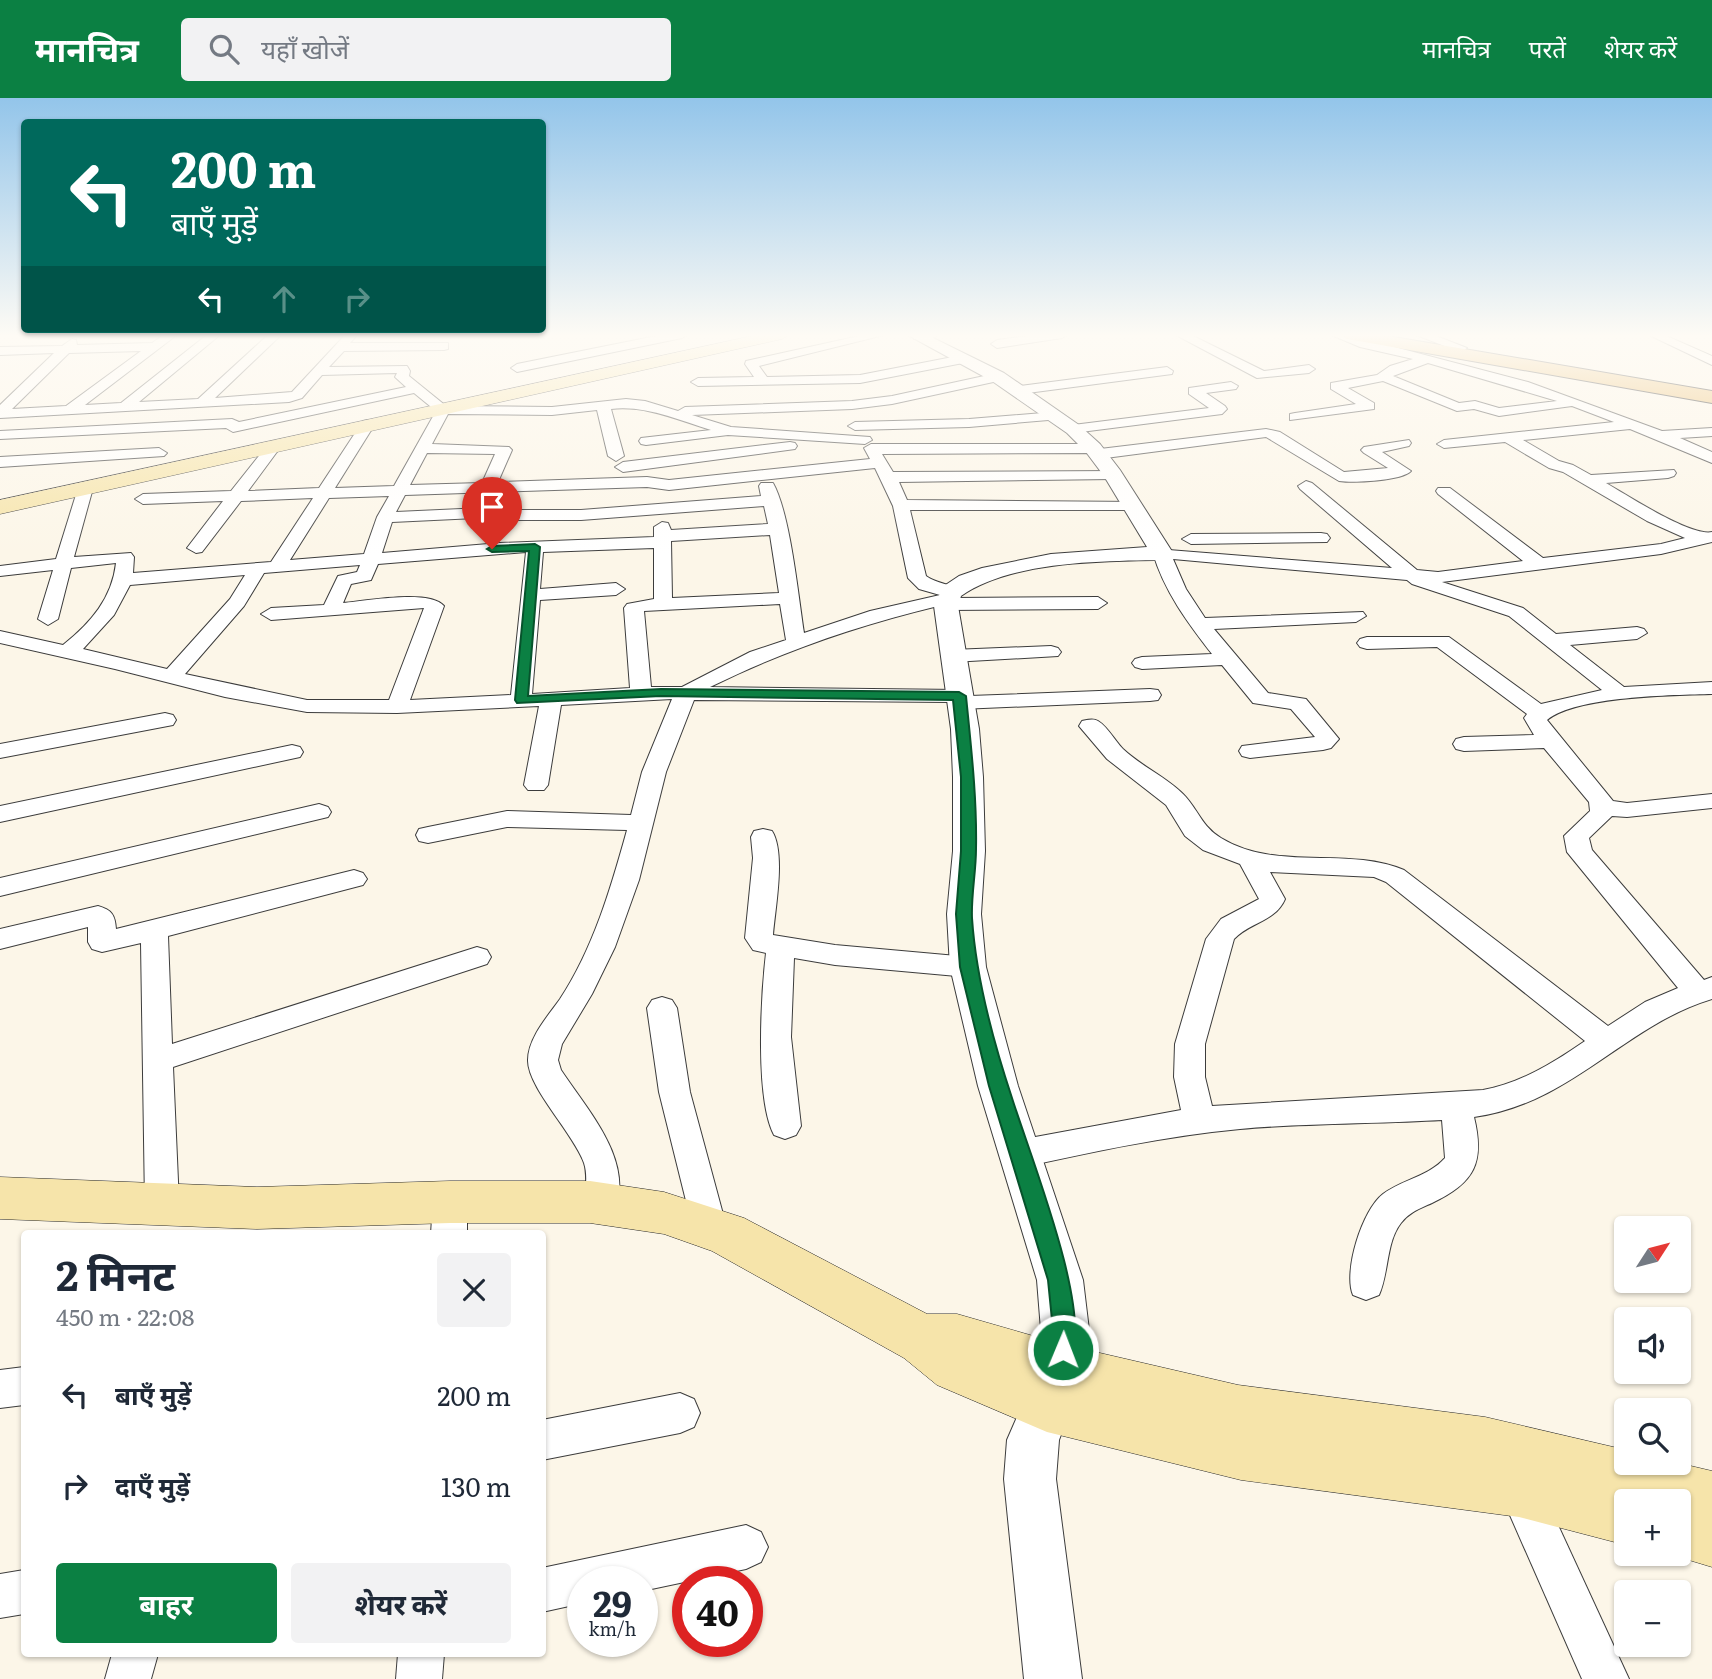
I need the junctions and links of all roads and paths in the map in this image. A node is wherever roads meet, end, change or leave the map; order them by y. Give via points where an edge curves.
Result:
1 (88, 408) edge
2 (240, 408) edge
3 (321, 408) edge
4 (446, 408) edge
5 (566, 408) edge
6 (604, 408) edge
7 (655, 408) edge
8 (779, 408) edge
9 (842, 408) edge
10 (930, 408) edge
11 (1044, 408) edge
12 (1218, 408) edge
13 (1363, 408) edge
14 (1486, 408) edge
15 (1537, 408) edge
16 (1589, 408) edge
17 (71, 409) joint
18 (441, 409) junction
19 (524, 411) junction
20 (668, 411) junction
21 (0, 413) edge
22 (1055, 416) junction
23 (1295, 417) dead end
24 (368, 424) junction
25 (946, 424) junction
26 (1632, 424) junction
27 (233, 425) junction
28 (179, 426) junction
29 (1073, 429) junction
30 (730, 431) junction
31 (1712, 432) edge
32 (0, 435) edge
33 (1660, 435) junction
34 (1507, 437) junction
35 (646, 441) dead end
36 (1404, 443) dead end
37 (1444, 444) dead end
38 (275, 445) junction
39 (422, 448) junction
40 (495, 449) junction
41 (868, 449) junction
42 (972, 450) junction
43 (247, 451) junction
44 (1096, 451) junction
45 (159, 453) junction
46 (1712, 458) edge
47 (620, 461) joint
48 (0, 462) edge
49 (762, 473) junction
50 (1668, 473) dead end
51 (1113, 474) junction
52 (143, 475) junction
53 (1588, 480) junction
54 (488, 486) junction
55 (517, 486) junction
56 (1306, 486) dead end
57 (85, 488) junction
58 (401, 489) junction
59 (1444, 491) dead end
60 (323, 492) junction
61 (235, 495) junction
62 (143, 499) dead end
63 (772, 500) junction
64 (901, 505) junction
65 (1133, 505) junction
66 (0, 507) edge
67 (662, 508) junction
68 (505, 513) junction
69 (385, 517) junction
70 (778, 529) junction
71 (1321, 538) dead end
72 (1706, 538) edge
73 (662, 539) junction
74 (1158, 546) junction
75 (535, 547) junction
76 (196, 548) dead end
77 (492, 549) junction
78 (371, 558) junction
79 (63, 563) junction
80 (1540, 565) junction
81 (269, 566) junction
82 (0, 571) edge
83 (1412, 576) junction
84 (120, 580) junction
85 (616, 589) dead end
86 (531, 594) junction
87 (789, 598) junction
88 (948, 598) junction
89 (1098, 603) dead end
90 (663, 604) junction
91 (331, 610) junction
92 (271, 614) dead end
93 (1356, 616) dead end
94 (48, 620) dead end
95 (1202, 624) junction
96 (1637, 633) dead end
97 (1553, 640) junction
98 (796, 642) junction
99 (3, 643) edge
100 (1367, 643) dead end
101 (67, 652) junction
102 (1051, 652) dead end
103 (953, 656) junction
104 (1229, 659) junction
105 (1142, 663) dead end
106 (172, 676) junction
107 (1712, 688) edge
108 (687, 692) junction
109 (641, 693) junction
110 (1620, 694) junction
111 (1150, 695) dead end
112 (551, 698) junction
113 (522, 700) junction
114 (960, 700) junction
115 (397, 706) junction
116 (1538, 712) junction
117 (165, 720) dead end
118 (1090, 726) dead end
119 (1551, 741) junction
120 (1464, 744) dead end
121 (0, 751) edge
122 (1250, 751) dead end
123 (292, 752) dead end
124 (536, 785) dead end
125 (1712, 801) edge
126 (1603, 808) junction
127 (320, 812) dead end
128 (0, 814) edge
129 (641, 823) junction
130 (428, 835) dead end
131 (763, 837) dead end
132 (1251, 860) junction
133 (354, 879) dead end
134 (0, 887) edge
135 (153, 930) junction
136 (0, 939) edge
137 (781, 947) junction
138 (477, 957) dead end
139 (968, 967) junction
140 (1704, 990) edge
141 (662, 1008) dead end
142 (1606, 1041) junction
143 (156, 1061) junction
144 (1455, 1106) junction
145 (1199, 1119) junction
146 (785, 1126) dead end
147 (1019, 1154) junction
148 (0, 1198) edge
149 (162, 1204) junction
150 (601, 1204) junction
151 (449, 1218) edge
152 (254, 1221) edge
153 (710, 1229) junction
154 (1366, 1283) dead end
155 (21, 1386) edge
156 (1054, 1388) junction
157 (0, 1389) edge
158 (680, 1413) dead end
159 (546, 1439) edge
160 (1510, 1468) junction
161 (1712, 1500) edge
162 (1614, 1510) edge
163 (1691, 1531) edge
164 (1712, 1537) edge
165 (747, 1547) dead end
166 (546, 1589) edge
167 (21, 1592) edge
168 (0, 1596) edge
169 (134, 1657) edge
170 (421, 1657) edge
171 (128, 1679) edge
172 (419, 1679) edge
173 (1053, 1679) edge
174 (1605, 1679) edge

1 - 17 street
2 - 27 street
3 - 27 street
4 - 18 main road
5 - 19 street
6 - 47 street
7 - 20 street
8 - 20 street
9 - 41 street
10 - 25 street
11 - 22 street
12 - 29 street
13 - 23 street
14 - 15 street via 1502,412
16 - 26 street
17 - 21 street
18 - 19 street
18 - 24 main road
18 - 39 street
19 - 40 street
20 - 30 street
22 - 25 street
22 - 29 street
24 - 38 main road
24 - 60 street
25 - 41 street
25 - 42 street
26 - 33 street
26 - 34 street
27 - 28 street
27 - 43 street
28 - 32 street
28 - 45 street
29 - 44 street
30 - 35 street
30 - 41 street
31 - 33 street
33 - 46 street
34 - 37 street
34 - 53 street
36 - 44 street via 1369,450 1403,471 1351,478 1339,476 1266,433
38 - 43 main road
38 - 61 street
39 - 40 street
39 - 58 street
40 - 54 street via 505,452
41 - 42 street
41 - 47 street
41 - 49 street
41 - 51 street
41 - 64 street
42 - 44 street
43 - 52 main road
44 - 51 street
45 - 48 street
45 - 52 street
49 - 55 street via 669,485
49 - 63 street
50 - 53 street
51 - 65 street
52 - 57 main road
53 - 72 street via 1653,517
54 - 55 street
54 - 58 street
55 - 68 street
56 - 83 street
57 - 66 main road
57 - 79 street
58 - 60 street
58 - 69 street
59 - 80 street
60 - 61 street
60 - 81 street
61 - 62 street
61 - 76 street
63 - 67 street
63 - 70 street
64 - 65 street
64 - 88 street via 918,579
65 - 74 street
67 - 68 street via 581,515
67 - 73 street
68 - 69 street
68 - 77 street
69 - 78 street
70 - 73 street
70 - 87 street
71 - 74 street
72 - 80 street
73 - 75 street
73 - 90 street
74 - 83 street
74 - 88 street via 1009,569 968,580
74 - 95 street via 1173,582
75 - 77 street
75 - 86 street
77 - 78 street
78 - 81 street
78 - 91 street via 364,577 344,580
79 - 82 street
79 - 84 street via 125,557
79 - 94 street
80 - 83 street via 1453,576
81 - 84 street
81 - 106 street
83 - 97 street via 1516,612
84 - 101 street via 108,614
85 - 86 street
86 - 113 street
87 - 90 street
87 - 98 street
88 - 89 street
88 - 98 street
88 - 103 street
90 - 109 street via 638,606 633,612
91 - 92 street
91 - 115 street via 434,606
93 - 95 street
95 - 104 street
96 - 97 street
97 - 110 street
98 - 108 street via 711,677
99 - 101 street
100 - 116 street via 1442,641
101 - 106 street
102 - 103 street
103 - 114 street
104 - 105 street
104 - 122 street via 1261,698 1298,704 1328,738 1323,743
106 - 115 street via 307,706
107 - 110 street
108 - 109 street
108 - 114 street
108 - 129 street via 654,772
109 - 112 street
110 - 116 street
111 - 114 street
112 - 113 street
112 - 124 street
113 - 115 street
114 - 139 street via 968,777 964,914
116 - 119 street via 1538,726
117 - 121 street
118 - 132 street via 1115,754 1175,800 1204,840
119 - 120 street
119 - 126 street
123 - 128 street
125 - 126 street via 1627,810
126 - 140 street via 1576,836 1580,852
127 - 134 street
129 - 130 street via 507,819
129 - 150 street via 601,947 547,1042 543,1060 546,1073 601,1164
131 - 137 street via 766,858 759,938
132 - 142 street via 1363,867 1395,876
132 - 145 street via 1272,899 1264,911 1233,922 1217,946 1189,1057
133 - 135 street
135 - 136 street via 102,943 102,918 98,915
135 - 143 street
137 - 139 street
137 - 146 street via 774,1021
138 - 143 street
139 - 147 street
140 - 142 street via 1660,1008
141 - 153 street via 666,1060 678,1118
142 - 144 street via 1555,1077 1500,1099
143 - 149 street
144 - 145 street
144 - 154 street via 1465,1148 1463,1159 1446,1180 1404,1199 1389,1212 1379,1229
145 - 147 street
147 - 156 street via 1059,1280 1065,1330
148 - 149 main road
149 - 152 main road
150 - 151 main road
150 - 153 main road via 664,1213
151 - 152 main road
153 - 156 main road via 923,1340 956,1366
155 - 157 street
156 - 160 main road via 1241,1452
156 - 173 street via 1033,1440 1030,1479
158 - 159 street
160 - 161 main road
160 - 162 main road
160 - 174 street
163 - 164 main road
165 - 166 street
167 - 168 street
169 - 171 street
170 - 172 street

